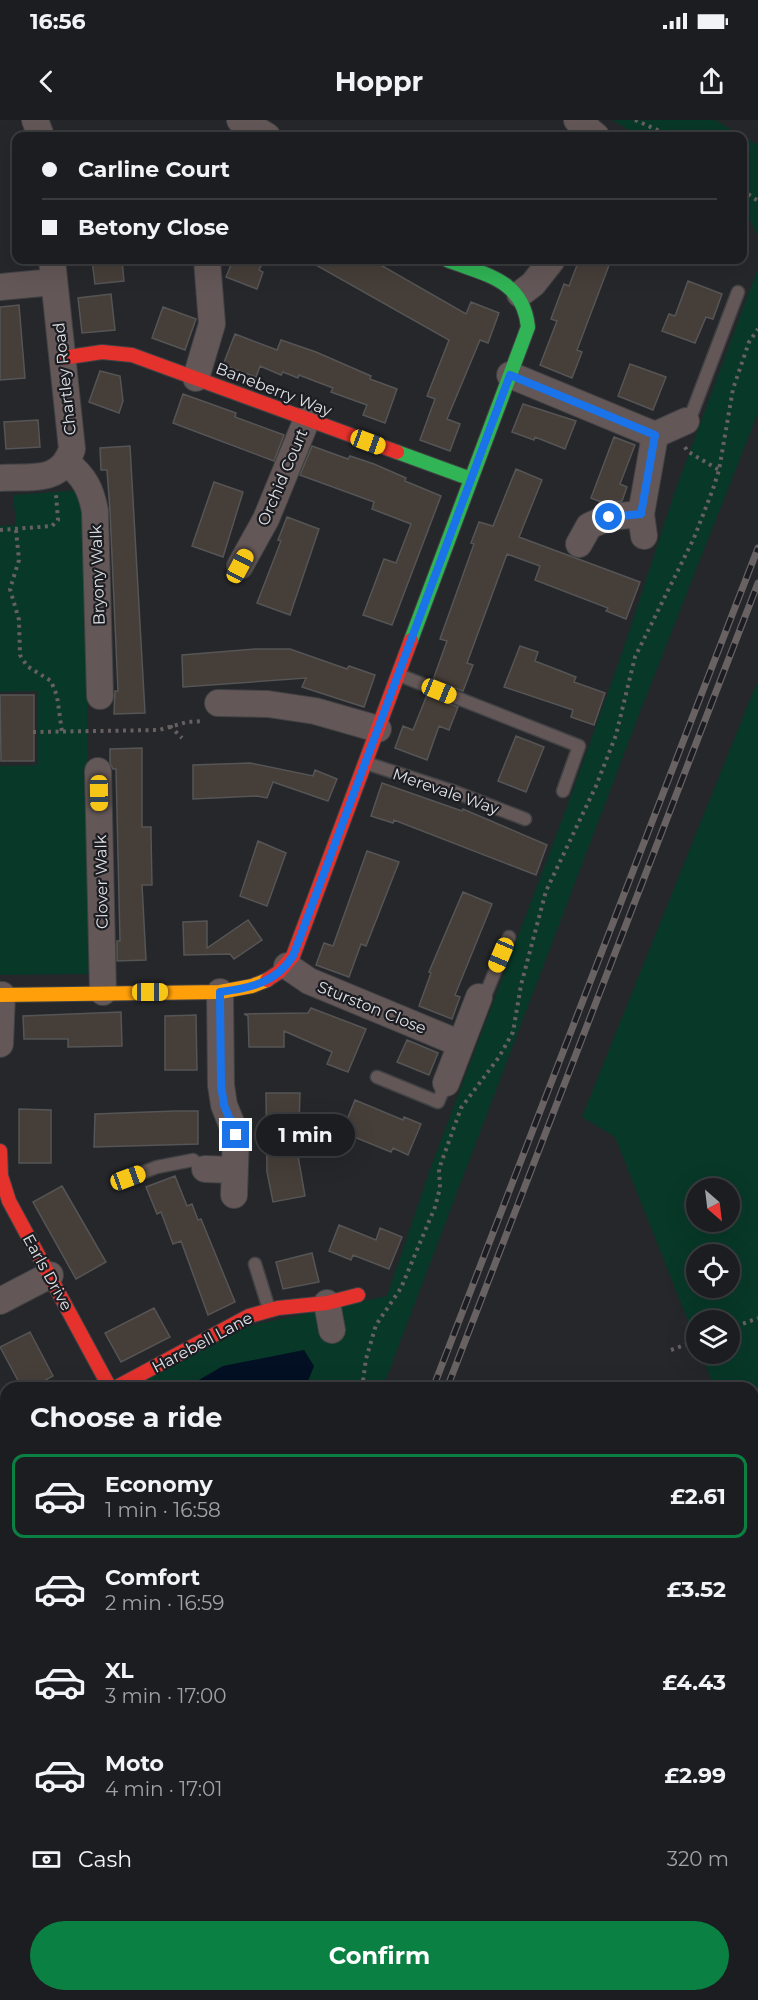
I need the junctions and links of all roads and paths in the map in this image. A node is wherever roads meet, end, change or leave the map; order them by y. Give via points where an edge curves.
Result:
1 (240, 120) edge
2 (577, 120) edge
3 (635, 120) edge
4 (259, 132) edge
5 (591, 132) edge
6 (662, 132) edge
7 (207, 264) edge
8 (457, 264) edge
9 (549, 264) edge
10 (53, 271) edge
11 (0, 287) edge
12 (738, 292) dead end
13 (520, 294) junction
14 (758, 329) edge
15 (62, 358) junction
16 (510, 375) junction
17 (196, 378) junction
18 (307, 419) junction
19 (673, 427) junction
20 (61, 469) junction
21 (719, 470) junction
22 (0, 478) edge
23 (471, 479) junction
24 (0, 530) edge
25 (16, 530) junction
26 (579, 544) dead end
27 (240, 566) dead end
28 (398, 675) junction
29 (100, 696) dead end
30 (213, 712) joint
31 (170, 726) junction
32 (378, 729) junction
33 (33, 732) dead end
34 (62, 732) junction
35 (182, 738) dead end
36 (366, 763) junction
37 (98, 771) dead end
38 (563, 791) dead end
39 (525, 819) dead end
40 (509, 937) dead end
41 (287, 966) junction
42 (103, 992) junction
43 (220, 992) junction
44 (1, 995) edge
45 (479, 997) joint
46 (0, 1044) edge
47 (460, 1044) junction
48 (377, 1077) dead end
49 (446, 1083) joint
50 (0, 1151) edge
51 (205, 1169) joint
52 (128, 1178) dead end
53 (255, 1264) dead end
54 (50, 1275) junction
55 (358, 1295) dead end
56 (0, 1301) edge
57 (327, 1303) junction
58 (269, 1310) junction
59 (758, 1318) edge
60 (740, 1325) edge
61 (332, 1330) dead end
62 (686, 1345) edge
63 (671, 1350) dead end
64 (107, 1382) edge
65 (127, 1382) edge
66 (363, 1382) edge

1 - 4 street
2 - 5 street
3 - 6 path
7 - 17 street via 212,324
8 - 13 street
9 - 13 street
10 - 11 street
10 - 15 street, Chartley Road
12 - 19 lane via 692,413
13 - 16 street via 528,313 528,327
14 - 21 path via 749,342 733,388
15 - 17 street, Baneberry Way via 102,352 132,355
15 - 20 street, Chartley Road via 72,449
16 - 19 street
16 - 23 street
17 - 18 street, Baneberry Way
18 - 23 street, Baneberry Way
18 - 27 street, Orchid Court via 266,519
19 - 21 path via 687,451
19 - 26 street via 642,525 609,517 589,526
20 - 22 street
20 - 25 path via 58,520 52,526
20 - 29 street, Bryony Walk via 78,471 91,488
21 - 66 path via 694,538 635,657 612,745 546,891 513,1032 461,1108 439,1169 435,1207 401,1288 376,1325
23 - 28 street
24 - 25 path
25 - 34 path via 19,560 10,590 19,620 20,655 27,666 51,681
28 - 32 street
28 - 38 lane via 579,746
30 - 31 path
30 - 32 street via 267,704 315,711
31 - 34 path via 159,730
31 - 35 path
32 - 36 street
33 - 34 path
36 - 39 lane, Merevale Way
36 - 41 street
37 - 42 street, Clover Walk
40 - 45 lane via 486,991
41 - 43 street via 252,988
41 - 47 street, Sturston Close via 309,981
42 - 43 street
42 - 44 street
43 - 51 street via 221,1085 236,1135 233,1182
44 - 46 street
45 - 47 street
47 - 49 street
48 - 49 lane via 438,1102
50 - 54 street, Earls Drive via 9,1201
51 - 52 lane via 193,1160
53 - 58 lane
54 - 56 street
54 - 64 street, Earls Drive
55 - 57 street, Harebell Lane
57 - 58 street, Harebell Lane
57 - 61 street
58 - 65 street, Harebell Lane via 249,1316
59 - 60 path
62 - 63 path

